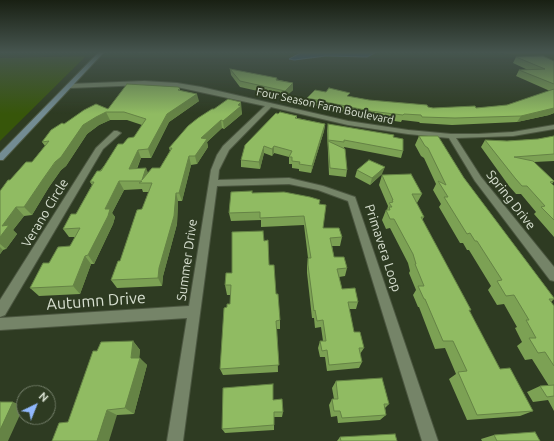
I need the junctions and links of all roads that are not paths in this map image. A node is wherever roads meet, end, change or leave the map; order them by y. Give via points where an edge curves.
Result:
1 (82, 73) edge
2 (69, 86) junction
3 (270, 105) junction
4 (554, 127) edge
5 (117, 133) dead end
6 (451, 136) junction
7 (0, 158) edge
8 (212, 183) junction
9 (554, 276) edge
10 (0, 311) edge
11 (193, 312) junction
12 (0, 324) edge
13 (175, 441) edge
14 (430, 441) edge

1 - 2 main road
2 - 3 street, Four Season Farm Boulevard via 165,84 201,89
2 - 7 main road
3 - 6 street, Four Season Farm Boulevard via 365,126
3 - 8 street, Summer Drive via 226,148 217,163
4 - 6 street, Four Season Farm Boulevard via 513,134
5 - 10 street, Verano Circle via 100,148
6 - 9 street, Spring Drive via 478,179
8 - 11 street, Summer Drive
8 - 14 street, Primavera Loop via 289,181 352,199
11 - 12 street, Autumn Drive
11 - 13 street, Summer Drive

